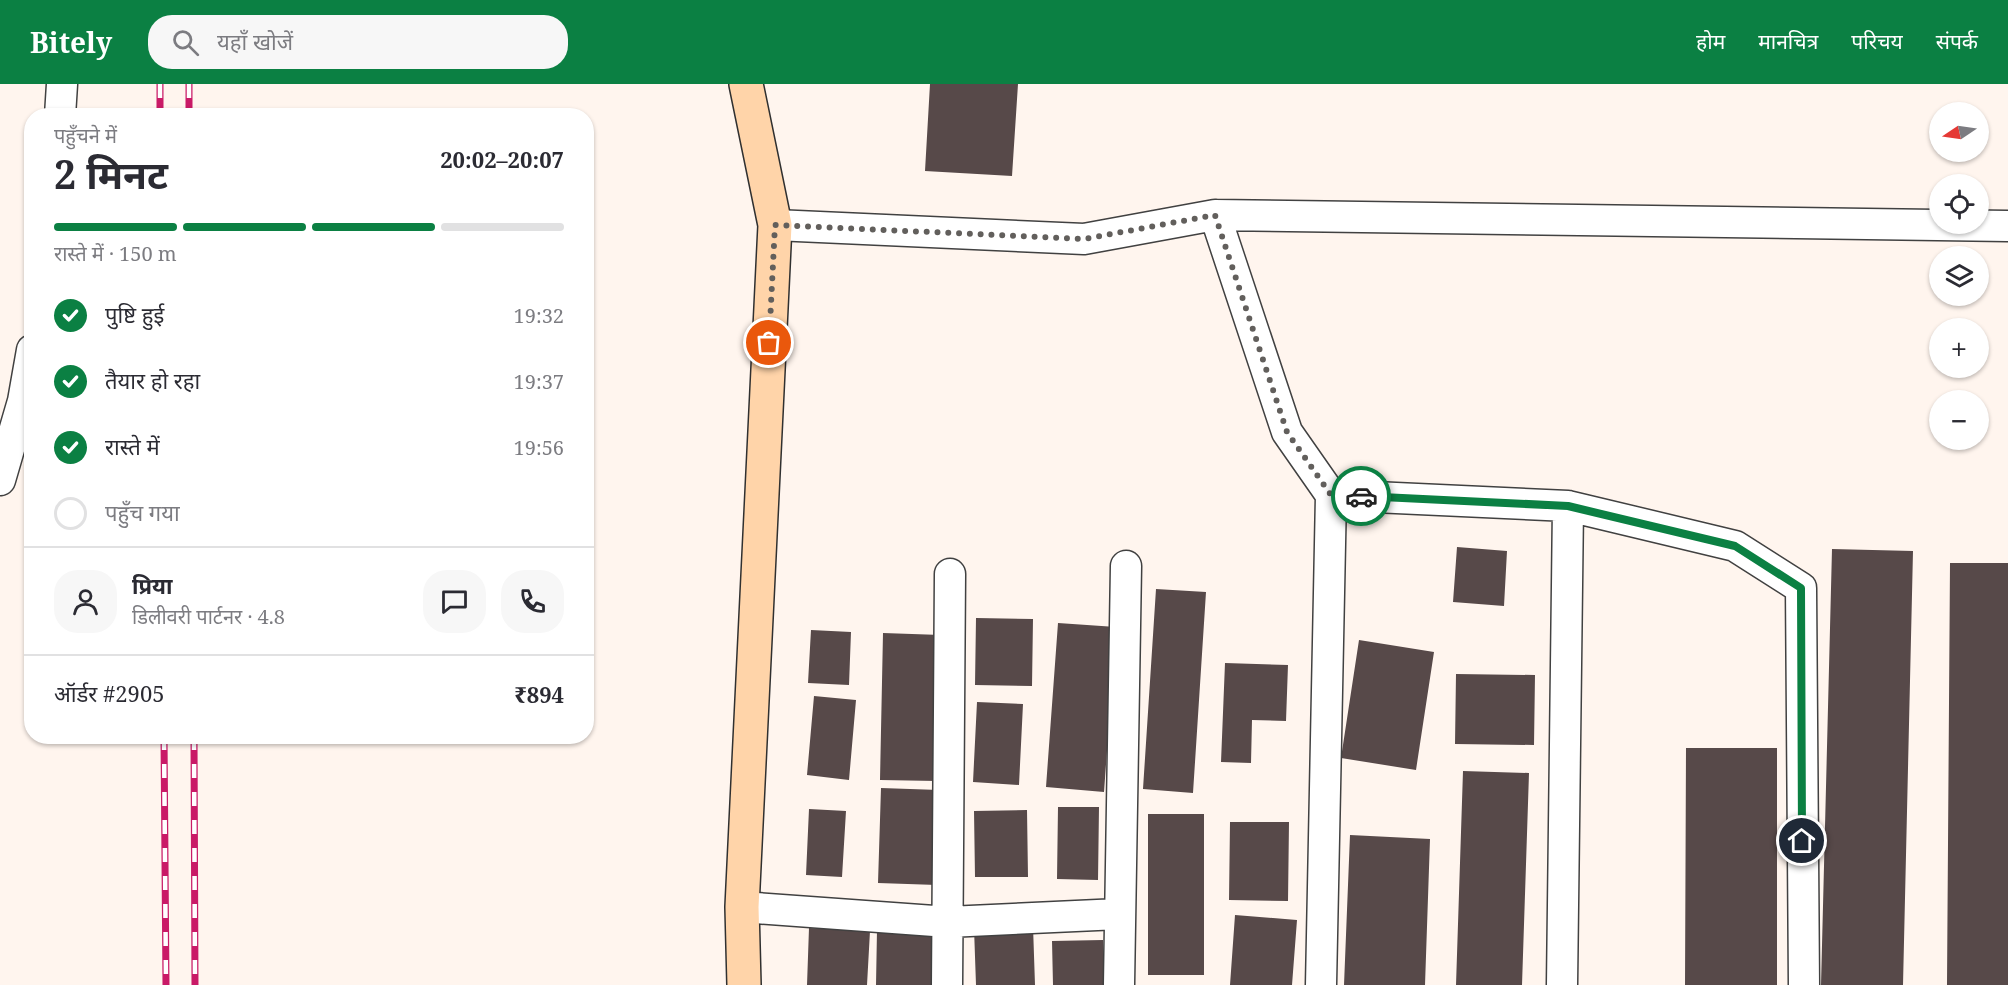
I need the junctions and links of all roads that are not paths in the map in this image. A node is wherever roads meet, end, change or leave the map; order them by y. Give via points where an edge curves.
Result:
1 (62, 84) edge
2 (746, 84) edge
3 (60, 108) edge
4 (1215, 215) junction
5 (775, 225) junction
6 (2008, 226) edge
7 (24, 395) edge
8 (0, 480) edge
9 (1331, 495) junction
10 (1568, 506) junction
11 (1126, 566) dead end
12 (950, 574) dead end
13 (742, 907) junction
14 (1119, 914) junction
15 (948, 922) junction
16 (744, 985) edge
17 (948, 985) edge
18 (1119, 985) edge
19 (1321, 985) edge
20 (1562, 985) edge
21 (1804, 985) edge

1 - 3 street
2 - 5 main road
4 - 5 street via 1084,239
4 - 6 street
4 - 9 street via 1287,432
5 - 13 main road
7 - 8 street
9 - 10 street
9 - 19 street
10 - 20 street
10 - 21 street via 1735,546 1801,588
11 - 14 street
12 - 15 street
13 - 15 street
13 - 16 main road
14 - 15 street
14 - 18 street
15 - 17 street

